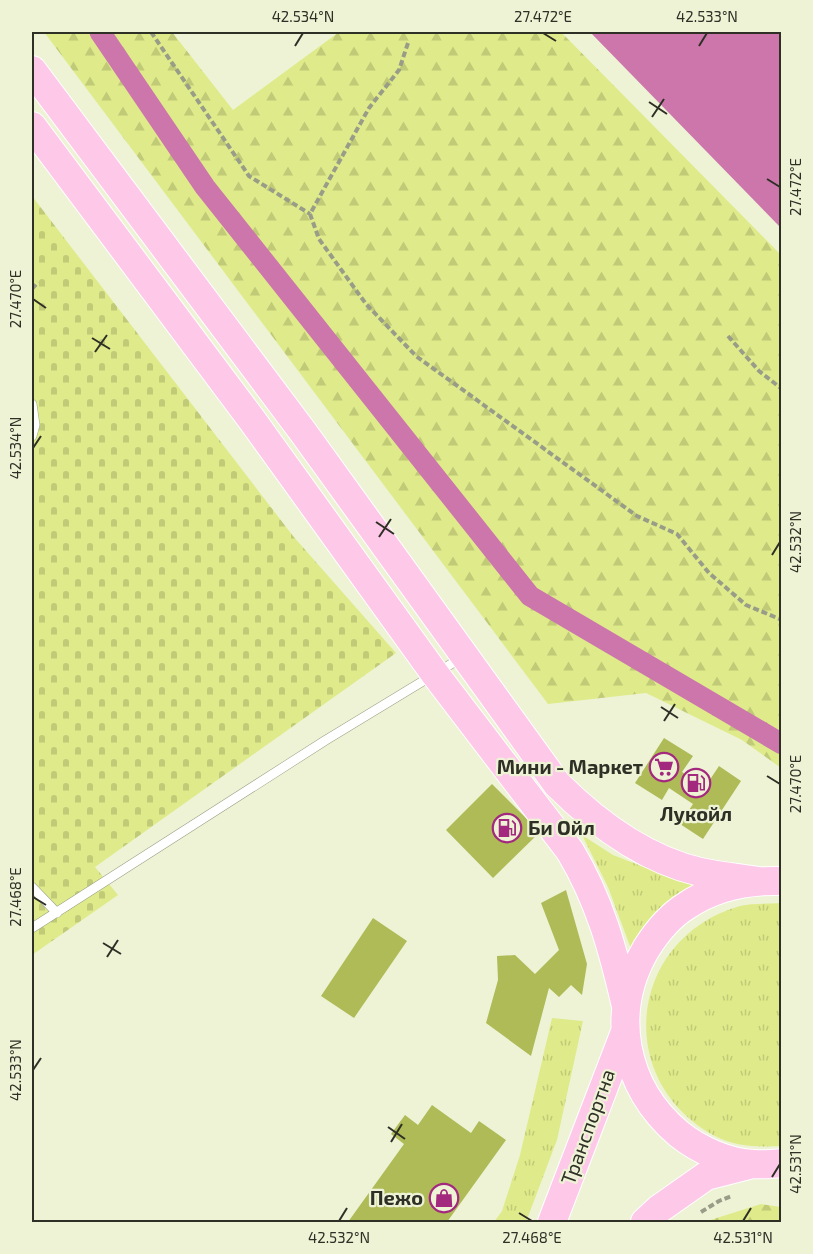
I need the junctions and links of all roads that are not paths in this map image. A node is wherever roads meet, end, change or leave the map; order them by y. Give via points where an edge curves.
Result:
1 (32, 70) edge
2 (32, 126) edge
3 (32, 404) edge
4 (32, 436) edge
5 (464, 656) junction
6 (435, 674) junction
7 (770, 881) edge
8 (32, 887) edge
9 (57, 913) junction
10 (32, 928) edge
11 (625, 1019) junction
12 (782, 1163) edge
13 (753, 1164) junction
14 (552, 1222) edge
15 (645, 1222) edge

1 - 5 main road via 303,432
2 - 6 main road via 252,420
3 - 4 lane
5 - 6 lane
5 - 7 main road via 557,784 600,822 663,860 700,872
6 - 9 lane
6 - 11 main road via 570,851 585,877 612,945
7 - 11 main road, Транспортна via 720,888 685,906 656,933 636,967
8 - 9 lane
9 - 10 lane
11 - 13 main road via 631,1065 644,1095 664,1122 690,1143 720,1157
11 - 14 main road, Транспортна
12 - 13 main road
13 - 15 main road via 706,1176

